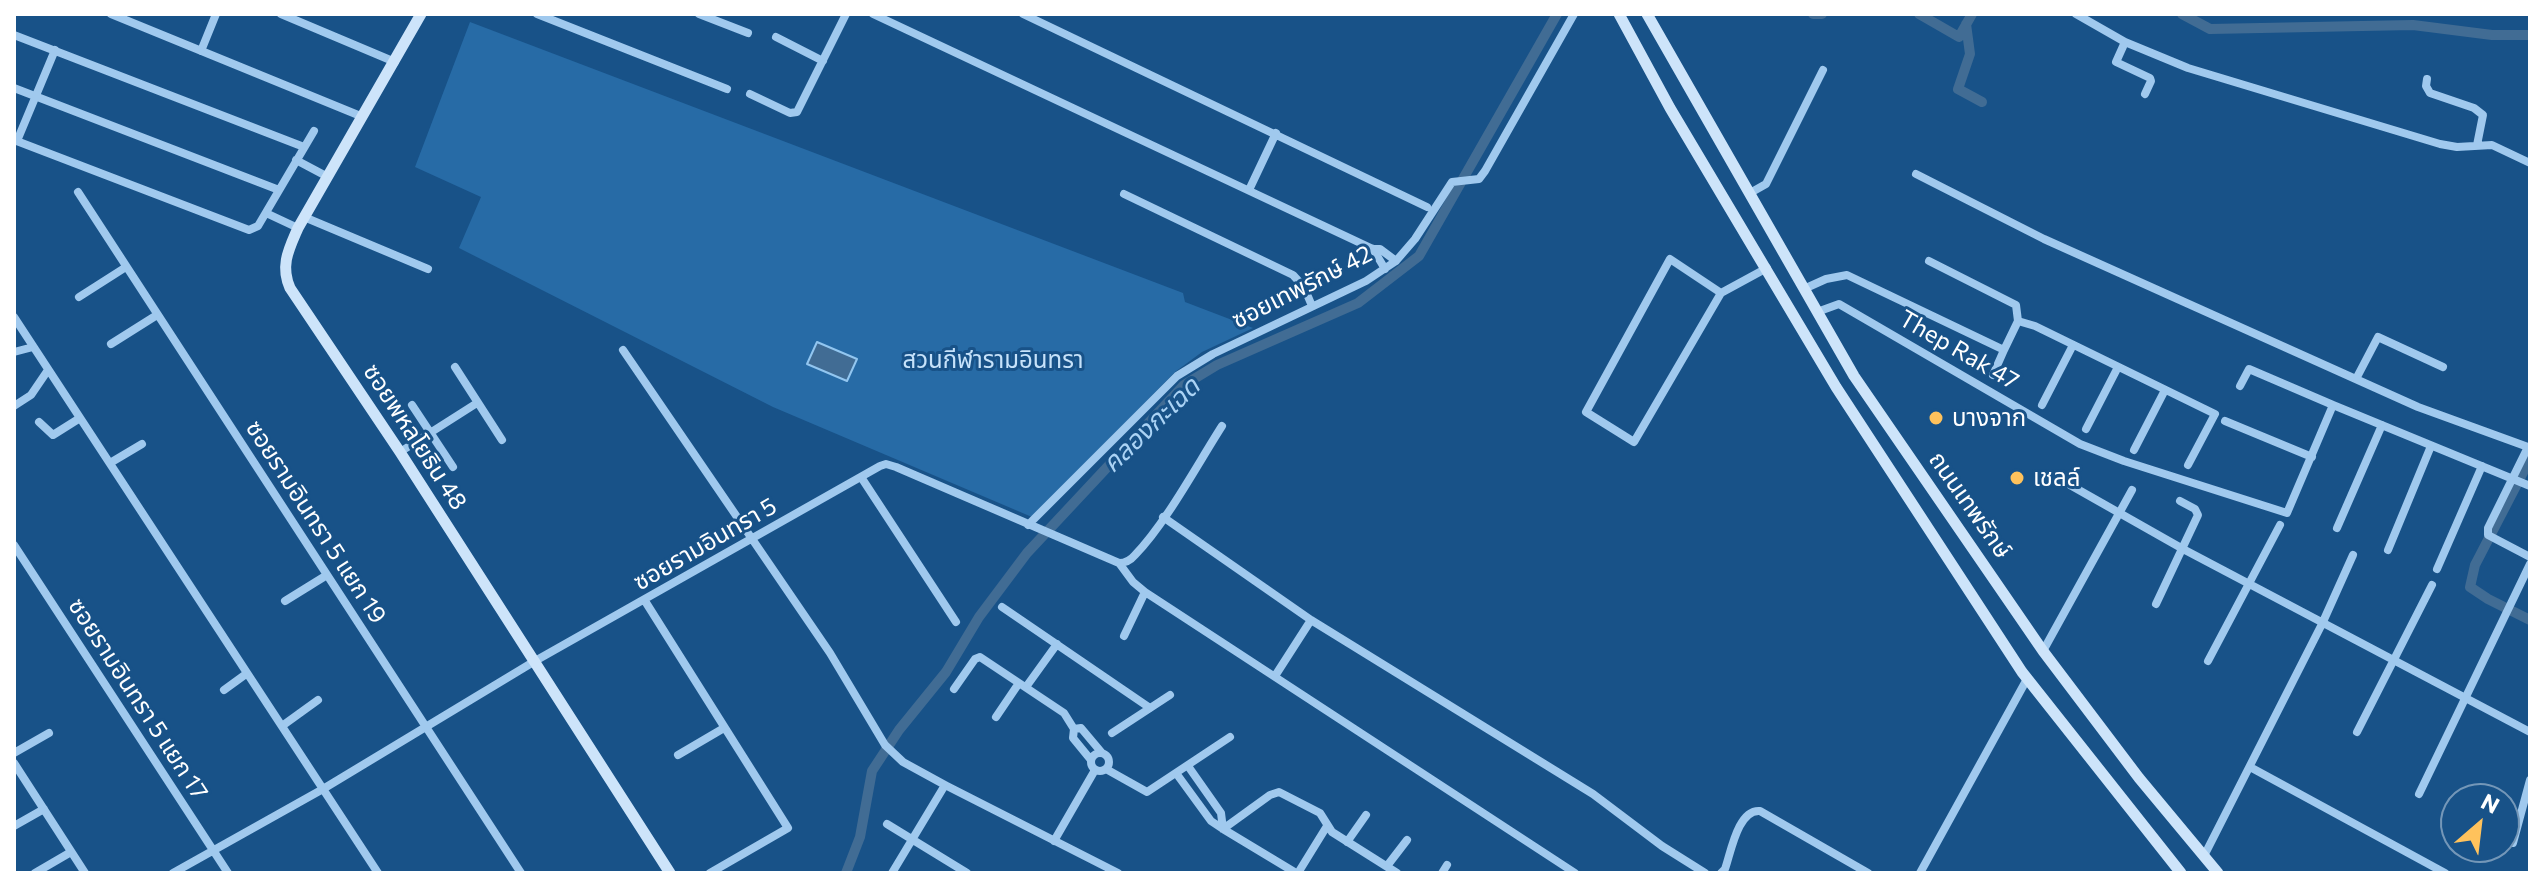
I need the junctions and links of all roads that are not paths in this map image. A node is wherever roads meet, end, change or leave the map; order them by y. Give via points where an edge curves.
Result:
1 (111, 14) edge
2 (216, 14) edge
3 (281, 14) edge
4 (421, 14) edge
5 (537, 14) edge
6 (699, 14) edge
7 (846, 14) edge
8 (873, 14) edge
9 (1023, 14) edge
10 (1574, 14) edge
11 (1619, 14) edge
12 (1647, 14) edge
13 (2076, 14) edge
14 (748, 33) dead end
15 (14, 35) edge
16 (776, 37) dead end
17 (2125, 42) junction
18 (55, 50) junction
19 (201, 51) junction
20 (823, 61) junction
21 (395, 62) junction
22 (1823, 70) dead end
23 (2427, 79) dead end
24 (14, 88) edge
25 (727, 89) dead end
26 (750, 94) dead end
27 (2145, 94) dead end
28 (36, 97) junction
29 (363, 117) junction
30 (314, 131) dead end
31 (1276, 133) junction
32 (16, 140) edge
33 (2477, 145) junction
34 (304, 147) junction
35 (296, 160) junction
36 (2530, 163) edge
37 (1916, 174) dead end
38 (328, 177) junction
39 (279, 190) junction
40 (1249, 190) junction
41 (78, 192) dead end
42 (1750, 193) junction
43 (1124, 194) dead end
44 (1427, 207) dead end
45 (266, 213) junction
46 (301, 223) junction
47 (1373, 249) junction
48 (1396, 261) junction
49 (1929, 261) dead end
50 (126, 267) junction
51 (1767, 268) junction
52 (428, 269) dead end
53 (1385, 269) junction
54 (1806, 288) junction
55 (1721, 293) junction
56 (79, 297) dead end
57 (1312, 306) junction
58 (1817, 312) junction
59 (157, 315) junction
60 (14, 317) edge
61 (2018, 321) junction
62 (111, 344) dead end
63 (2073, 345) junction
64 (33, 347) junction
65 (623, 350) dead end
66 (2004, 350) junction
67 (14, 352) edge
68 (455, 367) dead end
69 (2118, 367) junction
70 (2443, 367) dead end
71 (48, 370) junction
72 (1993, 375) dead end
73 (2356, 379) junction
74 (2240, 386) dead end
75 (2165, 390) junction
76 (477, 403) junction
77 (412, 405) dead end
78 (2042, 405) dead end
79 (2333, 405) junction
80 (14, 406) edge
81 (80, 418) junction
82 (2225, 421) dead end
83 (39, 422) dead end
84 (2382, 425) junction
85 (1222, 426) dead end
86 (2086, 429) dead end
87 (431, 433) junction
88 (502, 440) dead end
89 (142, 444) dead end
90 (2431, 446) junction
91 (2134, 450) dead end
92 (400, 452) junction
93 (2312, 457) junction
94 (110, 463) junction
95 (2188, 465) dead end
96 (2482, 466) junction
97 (453, 467) dead end
98 (861, 477) junction
99 (2520, 482) edge
100 (2070, 485) dead end
101 (2132, 490) dead end
102 (2180, 501) dead end
103 (2119, 513) junction
104 (1163, 517) junction
105 (1028, 525) junction
106 (2280, 525) dead end
107 (2337, 528) dead end
108 (752, 540) junction
109 (14, 545) edge
110 (2183, 549) junction
111 (2388, 550) dead end
112 (2353, 555) dead end
113 (2530, 557) edge
114 (1119, 563) junction
115 (2530, 564) edge
116 (2437, 569) dead end
117 (327, 575) junction
118 (2250, 584) junction
119 (2432, 585) dead end
120 (1145, 592) junction
121 (285, 601) dead end
122 (645, 601) junction
123 (2156, 604) dead end
124 (1002, 607) dead end
125 (1311, 620) junction
126 (956, 622) dead end
127 (2322, 624) junction
128 (1124, 636) dead end
129 (1057, 644) junction
130 (2043, 651) junction
131 (535, 661) junction
132 (2208, 661) dead end
133 (2394, 661) junction
134 (246, 674) junction
135 (1275, 676) junction
136 (2027, 679) junction
137 (1023, 685) junction
138 (954, 689) dead end
139 (224, 690) dead end
140 (1170, 695) dead end
141 (2466, 699) junction
142 (318, 700) dead end
143 (1150, 708) junction
144 (996, 717) dead end
145 (282, 726) junction
146 (426, 726) junction
147 (724, 728) junction
148 (1074, 729) junction
149 (2357, 732) dead end
150 (2530, 732) edge
151 (49, 733) dead end
152 (1112, 733) dead end
153 (1230, 737) dead end
154 (14, 753) edge
155 (1102, 753) junction
156 (678, 755) dead end
157 (1091, 760) junction
158 (14, 763) edge
159 (1188, 766) junction
160 (2250, 767) junction
161 (1106, 769) junction
162 (1095, 770) junction
163 (1176, 773) junction
164 (2530, 780) edge
165 (945, 785) junction
166 (323, 789) junction
167 (2419, 794) dead end
168 (44, 809) junction
169 (1366, 815) dead end
170 (2520, 817) edge
171 (887, 824) dead end
172 (14, 826) edge
173 (1327, 826) junction
174 (1223, 829) junction
175 (1407, 840) dead end
176 (912, 841) junction
177 (1054, 841) junction
178 (1347, 842) junction
179 (213, 851) junction
180 (71, 852) junction
181 (2204, 856) junction
182 (1387, 866) junction
183 (35, 873) edge
184 (85, 873) edge
185 (173, 873) edge
186 (228, 873) edge
187 (378, 873) edge
188 (521, 873) edge
189 (670, 873) edge
190 (710, 873) edge
191 (892, 873) edge
192 (967, 873) edge
193 (1118, 873) edge
194 (1297, 873) edge
195 (1397, 873) edge
196 (1575, 873) edge
197 (1705, 873) edge
198 (1721, 873) edge
199 (1868, 873) edge
200 (1920, 873) edge
201 (2181, 873) edge
202 (2218, 873) edge
203 (2445, 873) edge

1 - 19 street
2 - 19 street
3 - 21 street
4 - 21 main road, ซอยพหลโยธิน 48
5 - 25 street
6 - 14 street
7 - 20 street
8 - 40 street
9 - 31 street
10 - 48 street, ซอยเทพรักษ์ 42 via 1485,171 1479,179 1449,185
11 - 51 main road, ถนนเทพรักษ์
12 - 42 main road, ถนนเทพรักษ์
13 - 17 street
15 - 18 street
16 - 20 street
17 - 27 street via 2116,62 2150,78
17 - 33 street via 2188,68 2351,118 2457,147
18 - 28 street
18 - 34 street
19 - 29 street
20 - 26 street via 797,112
21 - 29 main road, ซอยพหลโยธิน 48
22 - 42 street via 1766,184
23 - 33 street via 2430,93 2483,115
24 - 28 street
28 - 32 street
28 - 39 street
29 - 38 main road, ซอยพหลโยธิน 48
30 - 34 street
31 - 40 street
31 - 44 street
32 - 45 street via 243,229 258,226
33 - 36 street via 2498,147
34 - 35 street
35 - 38 street
35 - 39 street
37 - 73 street via 2044,239
38 - 46 main road, ซอยพหลโยธิน 48
39 - 45 street
40 - 47 street
41 - 50 street, ซอยรามอินทรา 5 แยก 19
42 - 54 main road, ถนนเทพรักษ์
43 - 57 street via 1293,275
45 - 46 street
46 - 52 street
46 - 92 main road, ซอยพหลโยธิน 48 via 284,267 290,288
47 - 48 street
47 - 53 street
48 - 53 street, ซอยเทพรักษ์ 42
49 - 61 street via 2016,305
50 - 56 street
50 - 59 street, ซอยรามอินทรา 5 แยก 19
51 - 55 street
51 - 136 main road, ถนนเทพรักษ์ via 1836,387
53 - 57 street, ซอยเทพรักษ์ 42
54 - 58 main road, ถนนเทพรักษ์
54 - 66 street via 1847,275
55 - 55 street via 1634,442 1586,412 1670,259
57 - 105 street, ซอยเทพรักษ์ 42 via 1177,376
58 - 93 street, Thep Rak 47 via 1839,304 2080,444 2287,513
58 - 130 main road, ถนนเทพรักษ์ via 1854,376
59 - 62 street
59 - 117 street, ซอยรามอินทรา 5 แยก 19
60 - 64 street
61 - 63 street
61 - 66 street
63 - 69 street
63 - 78 street
64 - 67 street
64 - 71 street
65 - 108 street
66 - 72 street
68 - 76 street
69 - 75 street
69 - 86 street
70 - 73 street via 2378,337
71 - 80 street via 31,395
71 - 81 street
73 - 99 street via 2528,447
74 - 79 street via 2249,369
75 - 91 street
75 - 95 street via 2215,414
76 - 87 street
76 - 88 street
77 - 87 street
79 - 84 street
79 - 93 street
81 - 83 street via 57,434
81 - 94 street
82 - 93 street
84 - 90 street
84 - 107 street
85 - 104 street
87 - 92 street
87 - 97 street
89 - 94 street
90 - 96 street
90 - 111 street
92 - 131 main road, ซอยพหลโยธิน 48
94 - 134 street
96 - 99 street
96 - 116 street
98 - 105 street, ซอยรามอินทรา 5 via 886,464
98 - 108 street, ซอยรามอินทรา 5
98 - 126 street
99 - 113 street via 2488,528 2491,537
100 - 103 street
101 - 103 street
102 - 110 street via 2198,512
103 - 110 street
103 - 130 street
104 - 114 street via 1134,556
104 - 125 street
105 - 114 street, ซอยรามอินทรา 5
106 - 118 street
108 - 122 street, ซอยรามอินทรา 5
108 - 165 street via 885,745
109 - 179 street, ซอยรามอินทรา 5 แยก 17
110 - 118 street
110 - 123 street
112 - 127 street
114 - 120 street
115 - 141 street
117 - 121 street
117 - 146 street, ซอยรามอินทรา 5 แยก 19
118 - 127 street
118 - 132 street
119 - 133 street
120 - 128 street
120 - 135 street
122 - 131 street, ซอยรามอินทรา 5
122 - 147 street
124 - 129 street
125 - 135 street
125 - 197 street via 1593,794
127 - 133 street
127 - 160 street
129 - 137 street
129 - 143 street
130 - 181 main road, ถนนเทพรักษ์
131 - 146 street, ซอยรามอินทรา 5
131 - 189 main road, ซอยพหลโยธิน 48
133 - 141 street
133 - 149 street
134 - 139 street
134 - 145 street
135 - 196 street
136 - 200 street
136 - 201 main road, ถนนเทพรักษ์
137 - 138 street via 977,656
137 - 144 street
137 - 148 street via 1064,713
140 - 143 street
141 - 150 street
141 - 167 street
142 - 145 street
143 - 152 street
145 - 166 street
146 - 166 street, ซอยรามอินทรา 5
146 - 188 street, ซอยรามอินทรา 5 แยก 19
147 - 156 street
147 - 190 street via 788,828
148 - 155 street via 1081,728
148 - 157 street via 1073,738
151 - 154 street
153 - 159 street
155 - 157 street
155 - 161 street via 1109,761
157 - 162 street
158 - 168 street
159 - 163 street
159 - 174 street via 1221,813
160 - 181 street
160 - 203 street
161 - 162 street
161 - 163 street via 1147,792
162 - 177 street
163 - 174 street via 1211,821
164 - 170 street
165 - 176 street
165 - 177 street
166 - 179 street, ซอยรามอินทรา 5
166 - 187 street
168 - 172 street
168 - 180 street
169 - 178 street
171 - 176 street
173 - 174 street via 1320,813 1279,792
173 - 178 street
173 - 194 street
174 - 194 street
175 - 182 street
176 - 191 street
176 - 192 street
177 - 193 street
178 - 182 street
179 - 185 street, ซอยรามอินทรา 5
179 - 186 street, ซอยรามอินทรา 5 แยก 17
180 - 183 street
180 - 184 street
181 - 202 main road, ถนนเทพรักษ์
182 - 195 street
198 - 199 street via 1744,816 1760,811

